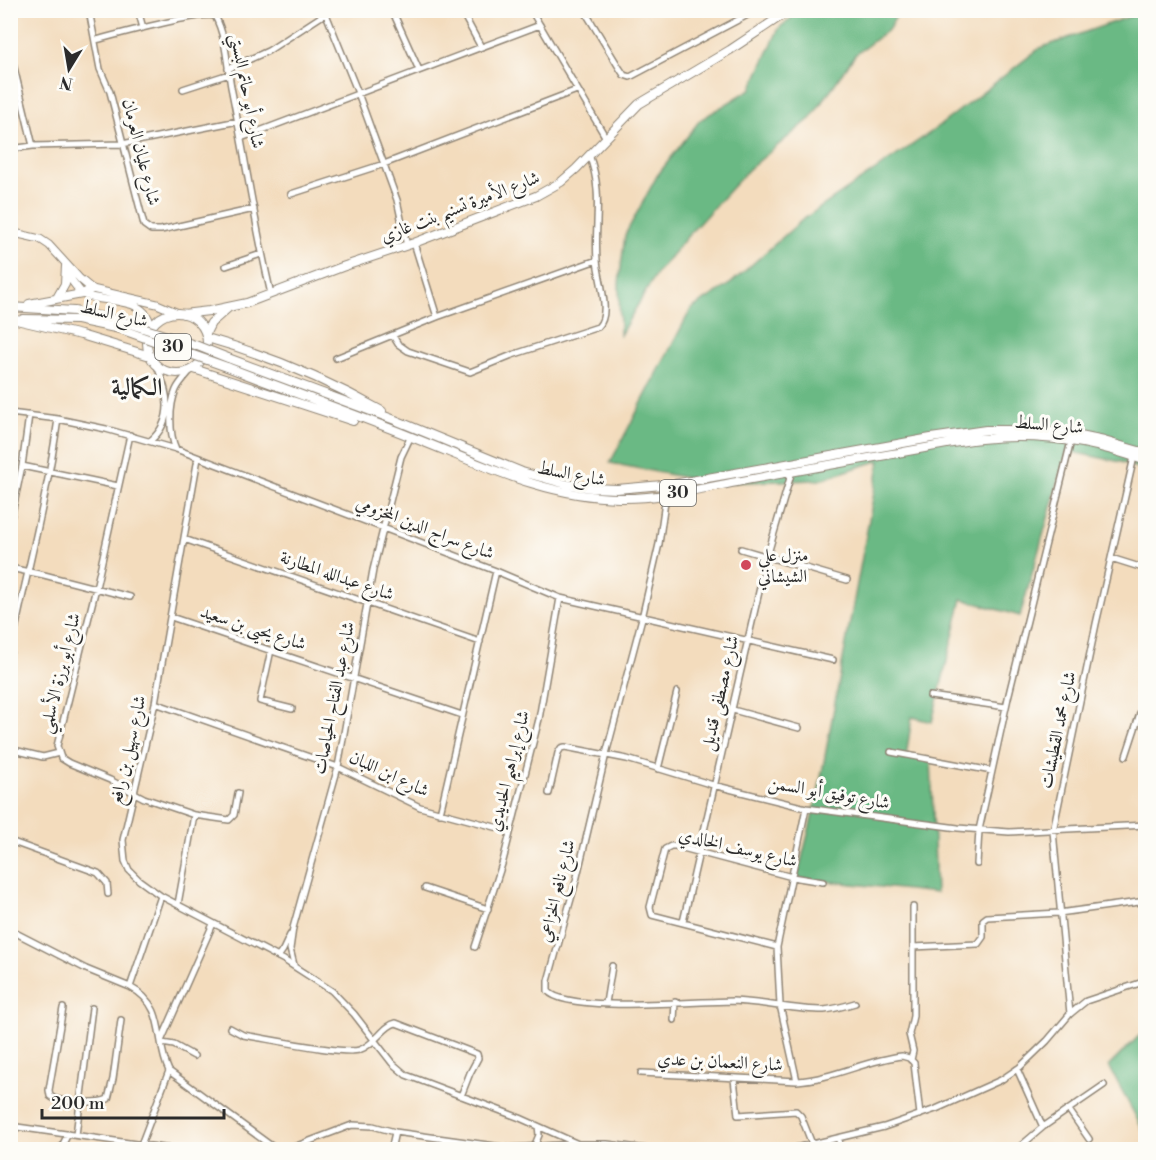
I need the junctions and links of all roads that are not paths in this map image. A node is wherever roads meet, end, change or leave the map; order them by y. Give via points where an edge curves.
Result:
1 (89, 10) edge
2 (138, 10) edge
3 (392, 10) edge
4 (461, 10) edge
5 (531, 10) edge
6 (584, 10) edge
7 (757, 10) edge
8 (790, 10) edge
9 (328, 12) edge
10 (540, 25) junction
11 (143, 28) junction
12 (96, 40) junction
13 (481, 46) junction
14 (10, 51) edge
15 (12, 67) edge
16 (419, 70) junction
17 (228, 71) junction
18 (183, 89) dead end
19 (577, 90) junction
20 (358, 93) junction
21 (238, 121) junction
22 (242, 138) junction
23 (606, 138) junction
24 (122, 144) junction
25 (33, 146) junction
26 (10, 149) edge
27 (589, 155) junction
28 (384, 164) junction
29 (291, 195) dead end
30 (254, 209) junction
31 (10, 232) edge
32 (410, 245) junction
33 (261, 254) junction
34 (597, 260) junction
35 (65, 263) junction
36 (226, 266) dead end
37 (92, 289) junction
38 (82, 294) junction
39 (271, 294) junction
40 (57, 298) junction
41 (232, 306) junction
42 (10, 307) edge
43 (180, 313) junction
44 (437, 317) junction
45 (11, 319) edge
46 (121, 325) junction
47 (151, 328) junction
48 (207, 335) junction
49 (393, 336) junction
50 (150, 356) junction
51 (336, 358) dead end
52 (227, 363) junction
53 (157, 366) junction
54 (193, 369) junction
55 (10, 413) edge
56 (170, 413) junction
57 (29, 415) junction
58 (58, 419) junction
59 (394, 420) junction
60 (382, 426) junction
61 (130, 435) junction
62 (411, 436) junction
63 (150, 441) junction
64 (1071, 441) junction
65 (176, 449) junction
66 (1146, 453) edge
67 (1134, 457) junction
68 (198, 458) junction
69 (1146, 461) edge
70 (22, 466) junction
71 (792, 471) junction
72 (51, 472) junction
73 (118, 486) junction
74 (666, 495) junction
75 (10, 523) edge
76 (383, 529) junction
77 (184, 539) junction
78 (741, 549) dead end
79 (767, 557) junction
80 (1111, 558) junction
81 (10, 568) edge
82 (1146, 569) edge
83 (27, 571) junction
84 (496, 571) junction
85 (847, 580) dead end
86 (96, 588) junction
87 (130, 597) dead end
88 (560, 598) junction
89 (368, 603) junction
90 (171, 617) junction
91 (642, 618) junction
92 (748, 641) junction
93 (480, 642) junction
94 (272, 650) junction
95 (10, 654) edge
96 (833, 660) dead end
97 (356, 678) junction
98 (677, 692) dead end
99 (1146, 695) edge
100 (930, 696) dead end
101 (155, 703) junction
102 (1006, 707) junction
103 (292, 709) dead end
104 (733, 710) junction
105 (462, 715) junction
106 (1137, 719) junction
107 (1146, 722) edge
108 (799, 728) dead end
109 (18, 751) dead end
110 (891, 752) dead end
111 (59, 753) junction
112 (606, 754) junction
113 (1126, 756) dead end
114 (338, 767) junction
115 (658, 769) junction
116 (992, 771) junction
117 (713, 785) junction
118 (133, 793) junction
119 (238, 793) dead end
120 (549, 794) dead end
121 (806, 808) junction
122 (440, 813) junction
123 (194, 815) junction
124 (1146, 825) edge
125 (979, 830) junction
126 (510, 831) junction
127 (1053, 831) junction
128 (10, 841) edge
129 (698, 853) junction
130 (977, 864) dead end
131 (792, 877) junction
132 (823, 882) dead end
133 (425, 888) dead end
134 (108, 894) dead end
135 (161, 896) junction
136 (1146, 901) edge
137 (178, 904) junction
138 (913, 907) dead end
139 (488, 909) junction
140 (1059, 914) junction
141 (683, 922) junction
142 (213, 924) junction
143 (293, 928) junction
144 (10, 930) edge
145 (474, 947) dead end
146 (777, 947) junction
147 (913, 947) junction
148 (281, 958) junction
149 (294, 966) junction
150 (612, 966) dead end
151 (1146, 981) edge
152 (130, 987) junction
153 (675, 1002) junction
154 (606, 1003) junction
155 (855, 1003) dead end
156 (780, 1005) junction
157 (63, 1008) dead end
158 (92, 1008) dead end
159 (1070, 1014) junction
160 (121, 1020) dead end
161 (674, 1020) dead end
162 (230, 1028) dead end
163 (162, 1041) junction
164 (375, 1042) junction
165 (194, 1056) dead end
166 (911, 1059) junction
167 (1017, 1069) junction
168 (169, 1071) junction
169 (641, 1072) dead end
170 (734, 1079) junction
171 (796, 1081) junction
172 (1104, 1085) dead end
173 (461, 1096) junction
174 (80, 1102) junction
175 (1069, 1110) junction
176 (920, 1115) junction
177 (10, 1126) edge
178 (538, 1126) junction
179 (1043, 1127) junction
180 (395, 1132) junction
181 (68, 1134) junction
182 (76, 1135) junction
183 (1089, 1138) dead end
184 (838, 1139) junction
185 (578, 1144) junction
186 (812, 1144) junction
187 (140, 1147) edge
188 (534, 1147) junction
189 (60, 1149) edge
190 (178, 1149) edge
191 (278, 1149) edge
192 (286, 1149) edge
193 (391, 1149) edge
194 (655, 1149) edge
195 (787, 1149) edge
196 (840, 1149) edge
197 (1016, 1149) edge

1 - 12 street, شارع عليان العرمان
2 - 11 street
3 - 16 street
4 - 13 street
5 - 10 street
6 - 7 street via 624,75 630,77
8 - 23 main road, شارع الأميرة تسنيم بنت غازي via 648,97
9 - 17 street via 268,51
9 - 20 street
10 - 13 street
10 - 19 street
11 - 12 street, شارع أبو حاتم البستي
11 - 17 street, شارع أبو حاتم البستي via 213,15
12 - 24 street, شارع عليان العرمان via 100,69 110,92
13 - 16 street
14 - 15 street
15 - 25 street
16 - 20 street
17 - 18 street
17 - 21 street, شارع أبو حاتم البستي
19 - 23 street
19 - 28 street
20 - 22 street
20 - 28 street
21 - 22 street, شارع أبو حاتم البستي
21 - 24 street
22 - 30 street, شارع أبو حاتم البستي
23 - 27 main road, شارع الأميرة تسنيم بنت غازي
24 - 25 street
24 - 30 street, شارع عليان العرمان via 147,228 161,230
25 - 26 street
27 - 32 main road, شارع الأميرة تسنيم بنت غازي via 561,182 536,196
27 - 34 street via 598,194
28 - 29 street
28 - 32 street
30 - 33 street, شارع أبو حاتم البستي
31 - 35 street via 40,239
32 - 39 main road, شارع الأميرة تسنيم بنت غازي
32 - 44 street
33 - 36 street
33 - 39 street, شارع أبو حاتم البستي
34 - 44 street
34 - 49 street via 604,312 602,323 591,331 470,372 408,351
35 - 37 street
35 - 38 street
35 - 40 main road via 65,284
37 - 38 main road
37 - 43 street
38 - 40 main road
38 - 47 street via 140,307
39 - 41 main road, شارع الأميرة تسنيم بنت غازي
40 - 42 main road
41 - 43 main road, شارع الأميرة تسنيم بنت غازي
41 - 48 main road, شارع الأميرة تسنيم بنت غازي via 216,317
42 - 46 main road, شارع السلط / 30 via 75,311
43 - 47 main road via 162,317
43 - 48 main road via 199,322
44 - 49 street
45 - 46 main road, شارع السلط / 30
45 - 50 main road
46 - 52 main road, شارع السلط / 30, bridge
47 - 50 main road via 147,337
48 - 54 main road via 206,355
48 - 59 main road via 320,380
49 - 51 street
50 - 53 main road
52 - 59 main road, شارع السلط / 30
52 - 60 main road, شارع السلط / 30
53 - 54 main road via 180,374
53 - 56 street
54 - 56 street via 176,390
54 - 60 main road via 330,414
55 - 57 street, شارع سراج الدين المخزومي
56 - 63 street
56 - 65 street
57 - 58 street, شارع سراج الدين المخزومي
57 - 70 street
58 - 61 street, شارع سراج الدين المخزومي
58 - 72 street
59 - 66 main road, شارع السلط / 30 via 538,477 617,489 674,484 986,430 1058,432
60 - 62 main road, شارع السلط / 30
61 - 63 street, شارع سراج الدين المخزومي
61 - 73 street, شارع أبو برزة الأسلمي
62 - 74 main road, شارع السلط / 30 via 556,491 610,498
62 - 76 street, شارع عبد الفتاح الحياصات via 401,457
63 - 65 street, شارع سراج الدين المخزومي
64 - 67 main road, شارع السلط / 30
64 - 71 main road, شارع السلط / 30 via 1031,437 977,439
64 - 102 street
65 - 68 street, شارع سراج الدين المخزومي
67 - 69 main road, شارع السلط / 30
67 - 80 street, شارع محمد القطيشات
68 - 76 street, شارع سراج الدين المخزومي
68 - 77 street, شارع سهيل بن رافع
70 - 72 street
70 - 75 street
71 - 74 main road, شارع السلط / 30
71 - 79 street, شارع مصطفى قنديل
72 - 73 street
72 - 83 street
73 - 86 street, شارع أبو برزة الأسلمي
74 - 91 street, شارع نافع الخزاعي
76 - 84 street, شارع سراج الدين المخزومي
76 - 89 street, شارع عبد الفتاح الحياصات
77 - 89 street, شارع عبدالله المطارنة
77 - 90 street, شارع سهيل بن رافع
78 - 79 street
79 - 85 street
79 - 92 street, شارع مصطفى قنديل
80 - 82 street
80 - 127 street, شارع محمد القطيشات
81 - 83 street
83 - 86 street
83 - 95 street
84 - 88 street, شارع سراج الدين المخزومي
84 - 93 street
86 - 87 street
86 - 111 street, شارع أبو برزة الأسلمي via 57,746
88 - 91 street, شارع سراج الدين المخزومي
88 - 126 street, شارع إبراهيم الحديدي via 539,719
89 - 93 street, شارع عبدالله المطارنة
89 - 97 street, شارع عبد الفتاح الحياصات
90 - 94 street, شارع يحيى بن سعيد
90 - 101 street, شارع سهيل بن رافع
91 - 92 street, شارع سراج الدين المخزومي
91 - 112 street, شارع نافع الخزاعي
92 - 96 street, شارع سراج الدين المخزومي
92 - 104 street, شارع مصطفى قنديل
93 - 105 street
94 - 97 street, شارع يحيى بن سعيد
94 - 103 street via 260,701
97 - 105 street, شارع يحيى بن سعيد
97 - 114 street, شارع عبد الفتاح الحياصات
98 - 115 street
99 - 106 street
100 - 102 street
101 - 114 street, شارع ابن اللبان
101 - 118 street, شارع سهيل بن رافع
102 - 116 street
104 - 108 street
104 - 117 street, شارع مصطفى قنديل
105 - 122 street
106 - 107 street
106 - 113 street
109 - 111 street via 43,757
110 - 116 street
111 - 118 street, شارع أبو برزة الأسلمي via 69,763
112 - 115 street, شارع توفيق أبو السمن
112 - 120 street, شارع توفيق أبو السمن via 561,748
112 - 154 street, شارع نافع الخزاعي via 547,987 549,993 561,999
114 - 122 street, شارع ابن اللبان
114 - 143 street, شارع عبد الفتاح الحياصات
115 - 117 street, شارع توفيق أبو السمن
116 - 125 street
117 - 121 street, شارع توفيق أبو السمن
117 - 129 street, شارع مصطفى قنديل
118 - 123 street, شارع أبو برزة الأسلمي
118 - 135 street, شارع سهيل بن رافع via 123,845 125,861 139,880
119 - 123 street, شارع أبو برزة الأسلمي via 230,820
121 - 125 street, شارع توفيق أبو السمن
121 - 131 street
122 - 126 street, شارع ابن اللبان
123 - 137 street
124 - 127 street, شارع توفيق أبو السمن
125 - 127 street, شارع توفيق أبو السمن
125 - 130 street
126 - 139 street, شارع إبراهيم الحديدي
127 - 140 street, شارع محمد القطيشات
128 - 134 street via 98,873 107,884
129 - 131 street, شارع يوسف الخالدي
129 - 141 street, شارع مصطفى قنديل
129 - 141 street, شارع يوسف الخالدي via 671,846 665,849 650,907 652,915
131 - 132 street, شارع يوسف الخالدي
131 - 146 street
133 - 139 street
135 - 137 street, شارع سهيل بن رافع
135 - 152 street
136 - 140 street
137 - 142 street, شارع سهيل بن رافع
138 - 147 street
139 - 145 street, شارع إبراهيم الحديدي
140 - 147 street via 987,917 982,920 983,937 978,944
140 - 159 street, شارع محمد القطيشات
141 - 146 street, شارع يوسف الخالدي
142 - 148 street, شارع سهيل بن رافع
142 - 163 street
143 - 148 street
143 - 149 street, شارع عبد الفتاح الحياصات via 290,949
144 - 152 street
146 - 156 street
147 - 166 street
148 - 149 street
149 - 164 street via 342,1000
150 - 154 street
151 - 159 street via 1093,997
152 - 163 street via 150,1002
153 - 154 street, شارع نافع الخزاعي
153 - 156 street, شارع نافع الخزاعي
153 - 161 street
155 - 156 street, شارع نافع الخزاعي via 824,1010
156 - 171 street
157 - 174 street via 49,1093 54,1099
158 - 174 street
159 - 167 street
160 - 174 street via 108,1099
162 - 164 street via 243,1035 349,1051
163 - 165 street
163 - 168 street
164 - 173 street via 406,1075
164 - 173 street via 394,1023 474,1052 478,1058
166 - 171 street, شارع النعمان بن عدي via 896,1057
166 - 176 street
167 - 176 street via 1001,1080
167 - 179 street
168 - 187 street
168 - 191 street
169 - 170 street, شارع النعمان بن عدي
170 - 171 street, شارع النعمان بن عدي
170 - 186 street via 738,1115 796,1111
172 - 175 street
173 - 178 street
174 - 182 street
175 - 179 street
175 - 183 street
176 - 184 street
177 - 181 street
178 - 185 street
178 - 188 street
179 - 197 street
180 - 188 street via 492,1147
180 - 192 street via 352,1125
180 - 193 street
181 - 182 street
181 - 189 street
182 - 187 street
184 - 186 street
184 - 196 street
185 - 188 street
185 - 194 street
186 - 195 street
187 - 190 street

